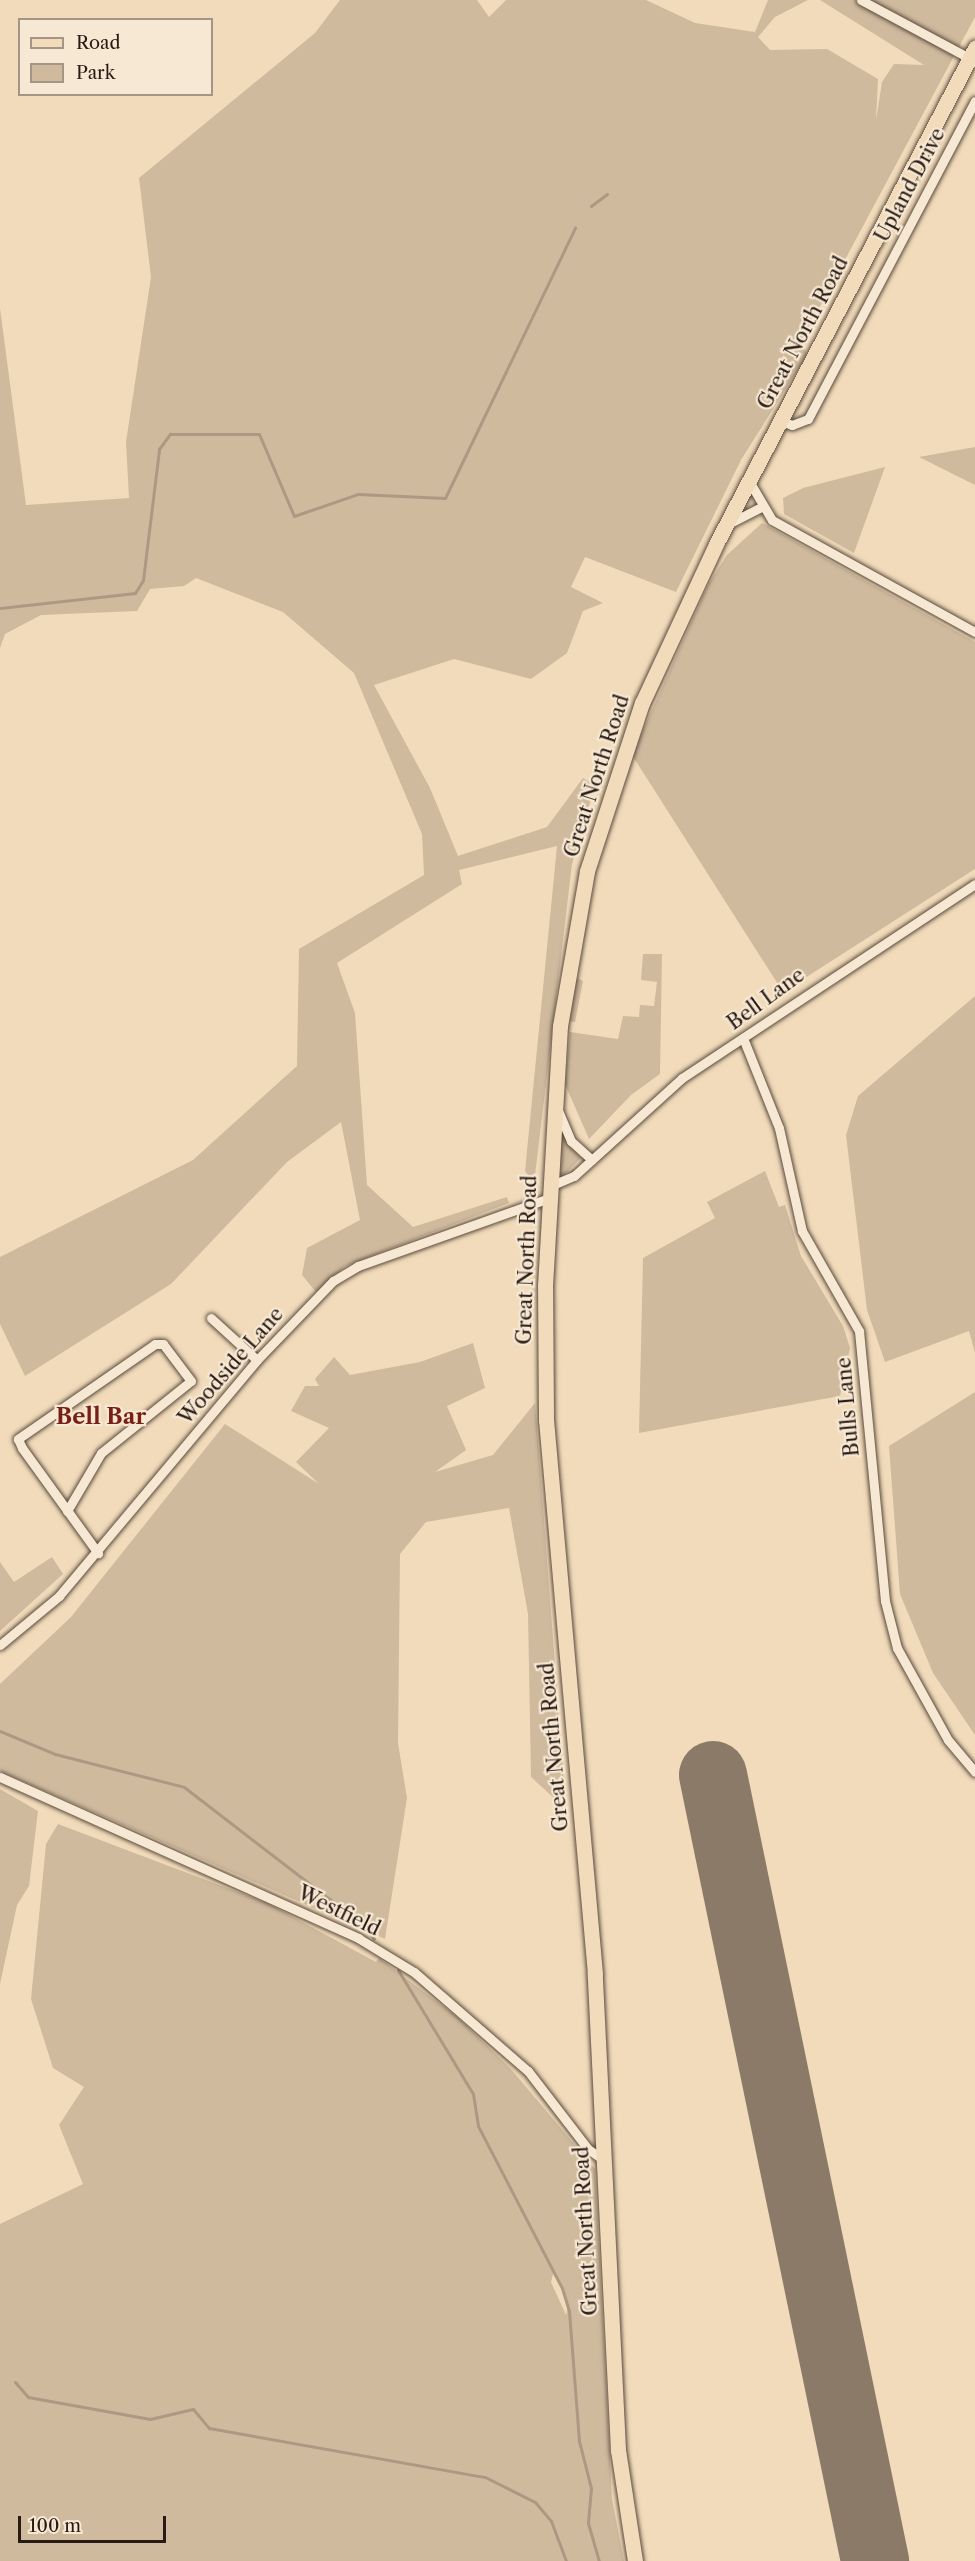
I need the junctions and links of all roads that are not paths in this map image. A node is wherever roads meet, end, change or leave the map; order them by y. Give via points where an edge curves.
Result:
1 (861, 0) edge
2 (972, 53) edge
3 (975, 101) edge
4 (780, 420) junction
5 (749, 481) junction
6 (763, 506) junction
7 (727, 524) junction
8 (975, 632) edge
9 (975, 884) edge
10 (743, 1038) junction
11 (554, 1101) junction
12 (592, 1160) junction
13 (549, 1192) junction
14 (211, 1318) dead end
15 (257, 1360) junction
16 (67, 1511) junction
17 (98, 1553) junction
18 (0, 1645) edge
19 (975, 1772) edge
20 (0, 1777) edge
21 (604, 2160) junction
22 (635, 2561) edge

1 - 2 street
2 - 4 main road, Great North Road via 815,364
3 - 4 street, Upland Drive via 808,419 792,425
4 - 5 main road, Great North Road
5 - 6 street
5 - 7 main road, Great North Road
6 - 7 street
6 - 8 street via 772,520
7 - 11 main road, Great North Road via 642,703 605,806 573,941
9 - 10 street, Bell Lane
10 - 12 street, Bell Lane via 655,1099
10 - 19 street, Bulls Lane via 779,1128 802,1231 859,1331 878,1542 897,1648 948,1740
11 - 12 street via 571,1140
11 - 13 main road, Great North Road
12 - 13 street, Bell Lane
13 - 15 street, Woodside Lane via 357,1266 312,1300
13 - 21 main road, Great North Road via 546,1420 594,1962
14 - 15 street
15 - 17 street, Woodside Lane
16 - 16 street via 22,1448 20,1433 155,1344 163,1344 191,1381 101,1453
16 - 17 street
17 - 18 street, Woodside Lane via 59,1596
20 - 21 street, Westfield via 358,1938 414,1972 528,2071 588,2149
21 - 22 main road, Great North Road via 618,2450

